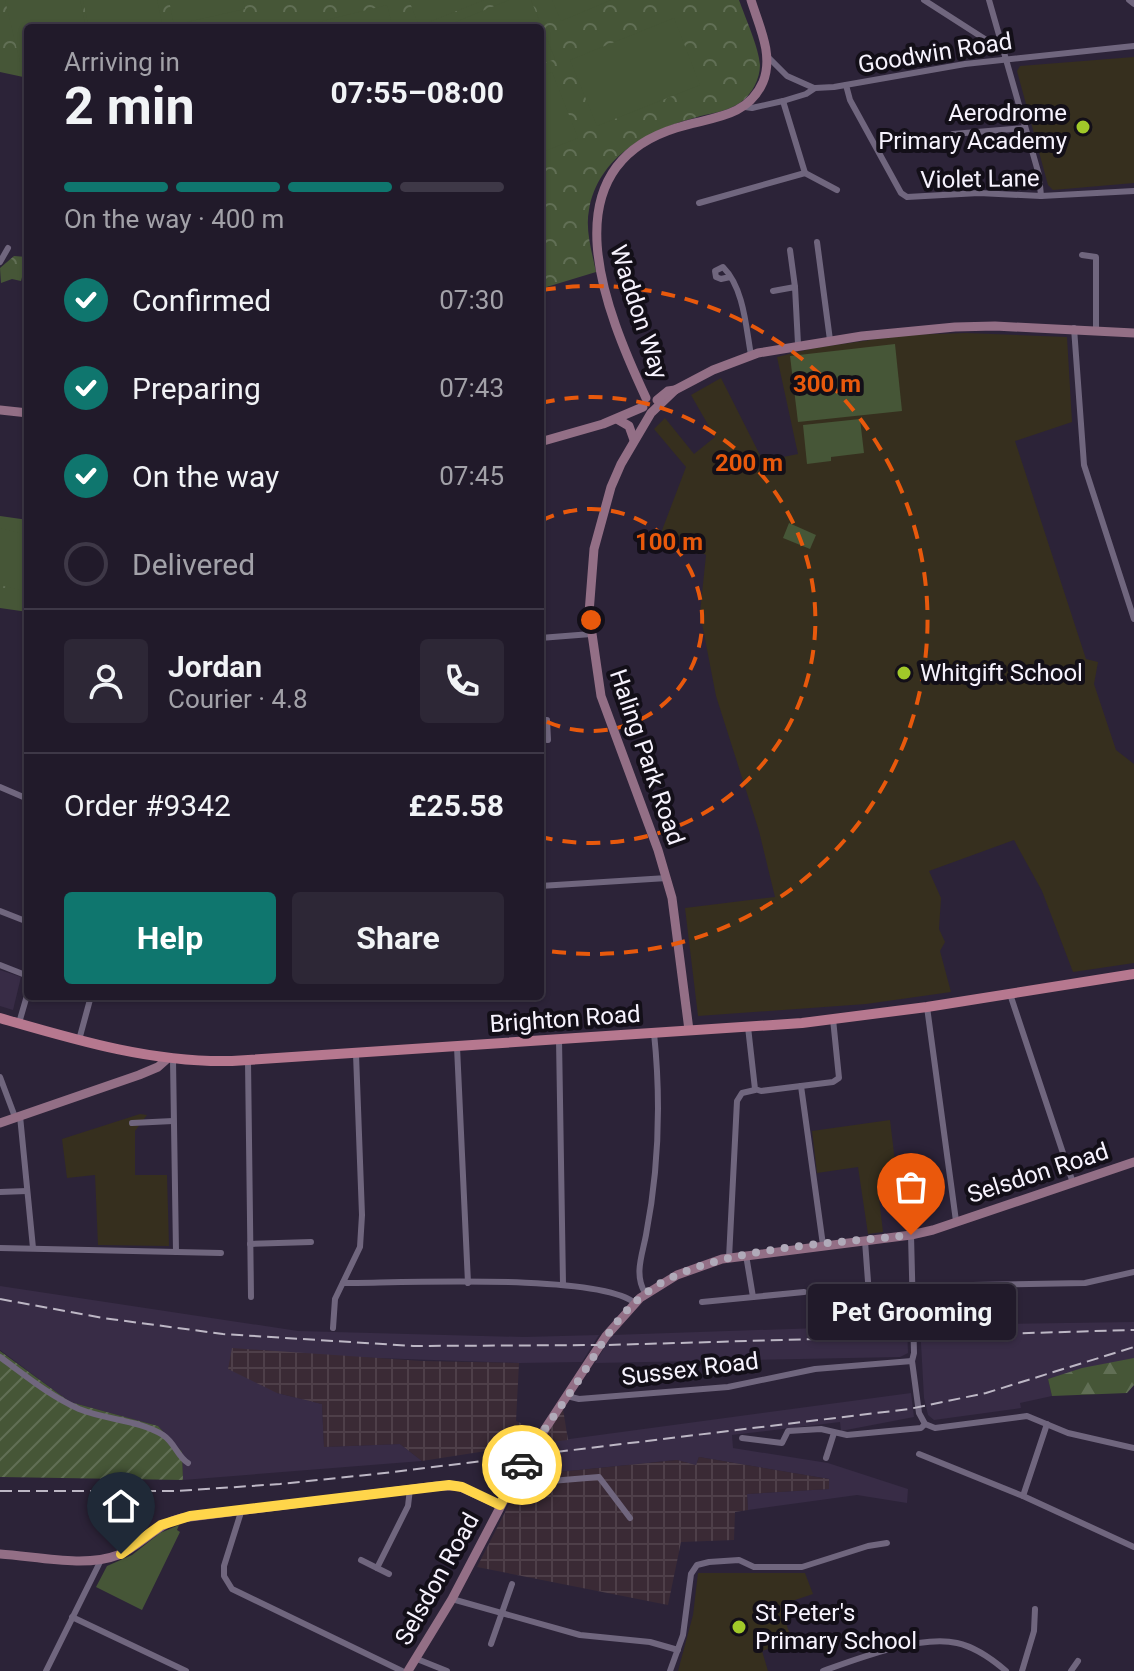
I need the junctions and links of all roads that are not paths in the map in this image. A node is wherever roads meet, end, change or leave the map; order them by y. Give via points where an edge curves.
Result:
1 (751, 0) edge
2 (924, 0) edge
3 (989, 0) edge
4 (1129, 0) edge
5 (1134, 4) edge
6 (1134, 46) edge
7 (1002, 47) junction
8 (768, 57) junction
9 (1006, 60) junction
10 (846, 85) junction
11 (815, 88) junction
12 (783, 101) junction
13 (745, 107) junction
14 (1025, 128) junction
15 (953, 134) dead end
16 (805, 173) junction
17 (837, 190) dead end
18 (1134, 191) edge
19 (1041, 196) junction
20 (699, 203) dead end
21 (817, 242) dead end
22 (8, 248) dead end
23 (790, 250) dead end
24 (1082, 255) dead end
25 (0, 262) edge
26 (730, 277) dead end
27 (795, 287) junction
28 (773, 291) dead end
29 (1074, 328) junction
30 (1096, 330) junction
31 (1134, 333) edge
32 (830, 340) junction
33 (798, 344) junction
34 (751, 355) junction
35 (651, 405) junction
36 (0, 410) edge
37 (24, 413) edge
38 (617, 419) junction
39 (634, 440) junction
40 (544, 441) edge
41 (1134, 619) edge
42 (591, 634) junction
43 (544, 638) edge
44 (544, 720) edge
45 (548, 740) dead end
46 (0, 787) edge
47 (24, 797) edge
48 (667, 878) junction
49 (544, 886) edge
50 (0, 911) edge
51 (24, 920) edge
52 (0, 965) edge
53 (24, 974) edge
54 (1134, 974) edge
55 (1010, 994) junction
56 (26, 1000) edge
57 (90, 1000) edge
58 (927, 1007) junction
59 (0, 1018) edge
60 (833, 1019) junction
61 (19, 1023) junction
62 (748, 1027) junction
63 (689, 1030) junction
64 (654, 1033) junction
65 (559, 1039) junction
66 (79, 1040) junction
67 (457, 1047) junction
68 (356, 1054) junction
69 (149, 1055) junction
70 (170, 1060) junction
71 (248, 1061) junction
72 (139, 1075) junction
73 (0, 1077) edge
74 (801, 1086) junction
75 (755, 1090) junction
76 (17, 1117) junction
77 (173, 1121) junction
78 (0, 1123) edge
79 (132, 1123) dead end
80 (1134, 1162) edge
81 (1073, 1183) junction
82 (27, 1191) junction
83 (0, 1192) edge
84 (956, 1221) junction
85 (911, 1235) junction
86 (865, 1241) junction
87 (311, 1242) dead end
88 (250, 1244) junction
89 (823, 1245) junction
90 (0, 1248) edge
91 (33, 1248) junction
92 (176, 1252) junction
93 (221, 1253) dead end
94 (746, 1255) junction
95 (729, 1258) junction
96 (1134, 1272) edge
97 (343, 1283) junction
98 (468, 1283) junction
99 (563, 1284) junction
100 (912, 1286) junction
101 (804, 1292) dead end
102 (645, 1293) junction
103 (251, 1297) dead end
104 (753, 1297) junction
105 (702, 1302) dead end
106 (635, 1303) junction
107 (871, 1322) dead end
108 (333, 1328) dead end
109 (0, 1357) edge
110 (912, 1361) junction
111 (567, 1396) junction
112 (1044, 1422) junction
113 (925, 1424) junction
114 (834, 1433) junction
115 (742, 1438) dead end
116 (1134, 1448) edge
117 (919, 1454) dead end
118 (826, 1458) dead end
119 (188, 1463) dead end
120 (515, 1479) junction
121 (410, 1489) junction
122 (1023, 1496) junction
123 (500, 1505) junction
124 (242, 1509) junction
125 (630, 1518) dead end
126 (887, 1543) dead end
127 (1134, 1547) edge
128 (0, 1554) edge
129 (101, 1559) junction
130 (361, 1560) dead end
131 (377, 1568) junction
132 (389, 1574) dead end
133 (512, 1584) dead end
134 (452, 1599) junction
135 (1035, 1609) dead end
136 (501, 1613) junction
137 (72, 1617) junction
138 (491, 1644) dead end
139 (678, 1650) junction
140 (417, 1659) junction
141 (1078, 1661) dead end
142 (46, 1671) edge
143 (186, 1671) edge
144 (405, 1671) edge
145 (447, 1671) edge
146 (670, 1671) edge
147 (823, 1671) edge
148 (1006, 1671) edge
149 (1022, 1671) edge
150 (1071, 1671) edge

1 - 8 street
2 - 7 street
3 - 7 street
4 - 5 street
6 - 9 street, Goodwin Road
7 - 9 street
8 - 11 street via 791,78
8 - 13 street via 762,83
9 - 10 street, Goodwin Road
9 - 14 street
10 - 11 street, Goodwin Road
10 - 19 street, Violet Lane via 907,197
11 - 12 street, Goodwin Road
12 - 13 street, Goodwin Road
12 - 16 street
13 - 35 street, Waddon Way via 673,129 641,145 618,167 600,200 597,255 616,321
14 - 15 street
14 - 19 street
16 - 17 street
16 - 20 street
18 - 19 street, Violet Lane
21 - 32 street
22 - 25 street
23 - 27 street
24 - 30 street via 1096,257
26 - 34 street via 741,302
27 - 28 street
27 - 33 street
29 - 30 street, Haling Park Road
29 - 32 street, Haling Park Road via 955,327
29 - 41 street via 1084,469
30 - 31 street, Haling Park Road
32 - 33 street, Haling Park Road
33 - 34 street, Haling Park Road
34 - 35 street, Haling Park Road via 668,391
35 - 38 street
35 - 39 street, Haling Park Road
36 - 37 street
38 - 39 street via 629,426
38 - 40 street
39 - 42 street, Haling Park Road via 598,525 590,580
42 - 43 street
42 - 48 street, Haling Park Road via 604,708
44 - 45 street
46 - 47 street
48 - 49 street
48 - 63 street, Haling Park Road
50 - 51 street
52 - 53 street
54 - 55 main road, Brighton Road
55 - 58 main road, Brighton Road
55 - 81 street
56 - 61 street
57 - 66 street
58 - 60 main road, Brighton Road
58 - 84 street
59 - 61 main road, Brighton Road
60 - 62 main road, Brighton Road
60 - 74 street via 839,1078
61 - 66 main road, Brighton Road
62 - 63 main road, Brighton Road
62 - 75 street
63 - 64 main road, Brighton Road
64 - 65 main road, Brighton Road
64 - 102 street via 658,1140 638,1278
65 - 67 main road, Brighton Road
65 - 99 street
66 - 69 main road, Brighton Road
67 - 68 main road, Brighton Road
67 - 98 street
68 - 71 main road, Brighton Road
68 - 97 street via 362,1215 360,1247
69 - 70 main road, Brighton Road
69 - 72 street
70 - 71 main road, Brighton Road
70 - 72 street
70 - 77 street
71 - 88 street
72 - 76 street
73 - 76 street
74 - 75 street
74 - 89 street
75 - 95 street via 742,1093 737,1101
76 - 78 street
76 - 82 street
77 - 79 street
77 - 92 street
80 - 81 street, Selsdon Road
81 - 84 street, Selsdon Road
82 - 83 street
82 - 91 street
84 - 85 street, Selsdon Road
85 - 86 street, Selsdon Road
85 - 100 street
86 - 89 street, Selsdon Road
86 - 107 street
87 - 88 street
88 - 103 street
89 - 94 street, Selsdon Road
90 - 91 street
91 - 92 street
92 - 93 street
94 - 95 street, Selsdon Road
94 - 104 street
95 - 102 street, Selsdon Road via 687,1271
96 - 100 street via 1085,1283
97 - 98 street
97 - 108 street via 335,1299
98 - 99 street
99 - 106 street via 623,1295
100 - 110 street
101 - 104 street
102 - 106 street, Selsdon Road
104 - 105 street
106 - 111 street, Selsdon Road
109 - 119 street via 82,1410 160,1433
110 - 111 street, Sussex Road via 815,1369 728,1387
110 - 113 street
111 - 120 street, Selsdon Road
112 - 113 street via 1024,1415 938,1428
112 - 116 street
112 - 122 street
113 - 114 street
114 - 115 street via 788,1431 782,1443
114 - 118 street
117 - 122 street
120 - 123 street, Selsdon Road
120 - 125 street via 527,1483 599,1477
121 - 123 street via 454,1485
121 - 124 street
121 - 131 street via 408,1506
122 - 127 street
123 - 134 street, Selsdon Road
124 - 129 street via 169,1521 125,1551
124 - 144 street via 224,1566 232,1589
126 - 139 street via 802,1567 754,1567 739,1560 697,1565
128 - 129 street
129 - 137 street
130 - 131 street
131 - 132 street
133 - 136 street
134 - 136 street
134 - 140 street, Selsdon Road
135 - 149 street
136 - 138 street
136 - 139 street via 580,1635
137 - 142 street
137 - 143 street
139 - 146 street
140 - 144 street, Selsdon Road
140 - 145 street
141 - 150 street
147 - 148 street via 888,1651 944,1642 978,1651

